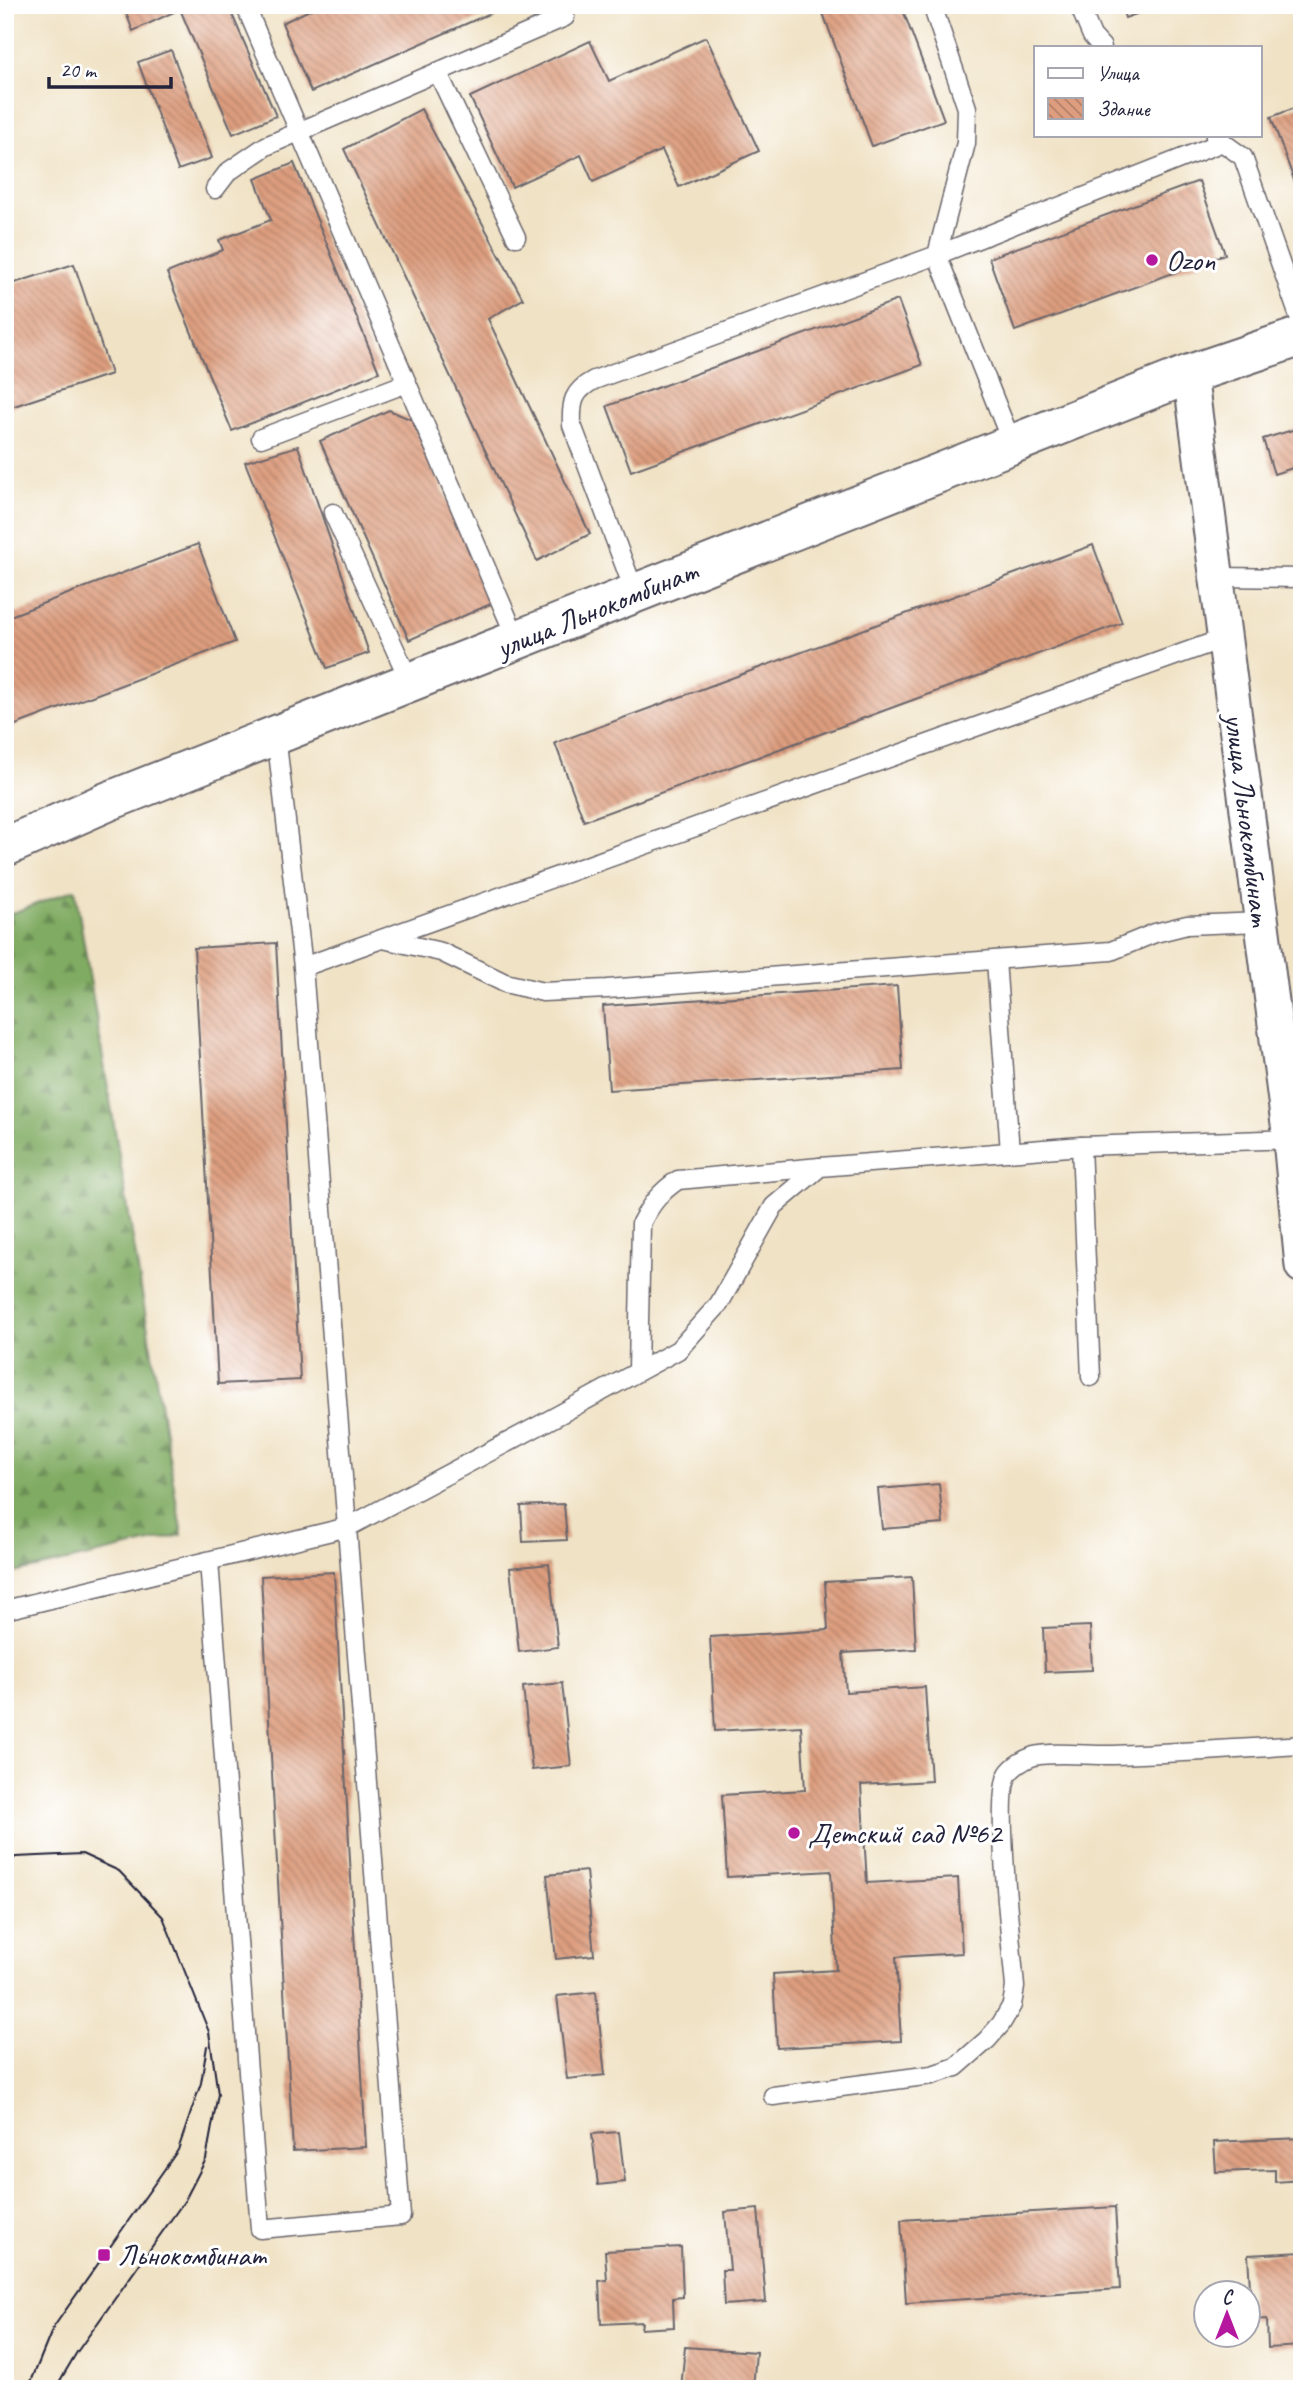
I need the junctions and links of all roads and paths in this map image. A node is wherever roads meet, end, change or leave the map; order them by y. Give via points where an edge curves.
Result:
1 (932, 5) edge
2 (1079, 5) edge
3 (250, 7) edge
4 (565, 17) dead end
5 (1101, 46) edge
6 (438, 73) junction
7 (299, 133) junction
8 (1218, 139) edge
9 (215, 189) dead end
10 (516, 237) dead end
11 (937, 255) junction
12 (1302, 325) edge
13 (1302, 336) edge
14 (1190, 374) junction
15 (407, 383) junction
16 (261, 438) dead end
17 (1013, 446) junction
18 (333, 513) dead end
19 (1217, 577) junction
20 (1302, 578) edge
21 (635, 593) junction
22 (1225, 638) junction
23 (517, 640) junction
24 (410, 682) junction
25 (276, 735) junction
26 (5, 848) edge
27 (1261, 922) junction
28 (383, 939) junction
29 (996, 960) junction
30 (303, 967) junction
31 (1296, 1139) edge
32 (1081, 1146) junction
33 (1010, 1152) junction
34 (820, 1167) junction
35 (1302, 1266) edge
36 (638, 1371) junction
37 (1091, 1377) dead end
38 (348, 1527) junction
39 (208, 1561) junction
40 (5, 1610) edge
41 (1302, 1745) edge
42 (773, 2096) dead end

1 - 11 lane via 967,108 966,143
2 - 5 lane
3 - 7 lane
4 - 6 lane
6 - 7 lane
6 - 10 lane
7 - 9 lane via 266,146 228,172
7 - 15 lane
8 - 11 lane
8 - 12 lane via 1243,157
11 - 17 lane
11 - 21 lane via 594,380 577,392 571,406 572,425
13 - 14 street, улица Льнокомбинат
14 - 17 street, улица Льнокомбинат
14 - 19 street, улица Льнокомбинат
15 - 16 lane
15 - 23 lane
17 - 21 street, улица Льнокомбинат
18 - 24 lane
19 - 20 lane
19 - 22 street, улица Льнокомбинат
21 - 23 street, улица Льнокомбинат
22 - 27 street, улица Льнокомбинат
22 - 28 lane
23 - 24 street, улица Льнокомбинат
24 - 25 street, улица Льнокомбинат
25 - 26 street, улица Льнокомбинат
25 - 30 lane
27 - 29 lane via 1187,925 1111,951
27 - 31 street, улица Льнокомбинат
28 - 29 lane via 441,952 505,983 543,992
28 - 30 lane
29 - 33 lane
30 - 38 lane
31 - 32 lane
31 - 35 street, улица Льнокомбинат
32 - 33 lane
32 - 37 lane
33 - 34 lane
34 - 36 lane via 774,1206 719,1304 678,1350
34 - 36 lane via 678,1180 652,1202 641,1223
36 - 38 lane
38 - 39 lane
38 - 39 lane via 401,2216 260,2229
39 - 40 lane
41 - 42 lane via 1036,1756 1021,1761 1003,1788 1016,1987 1001,2024 956,2067 932,2075

